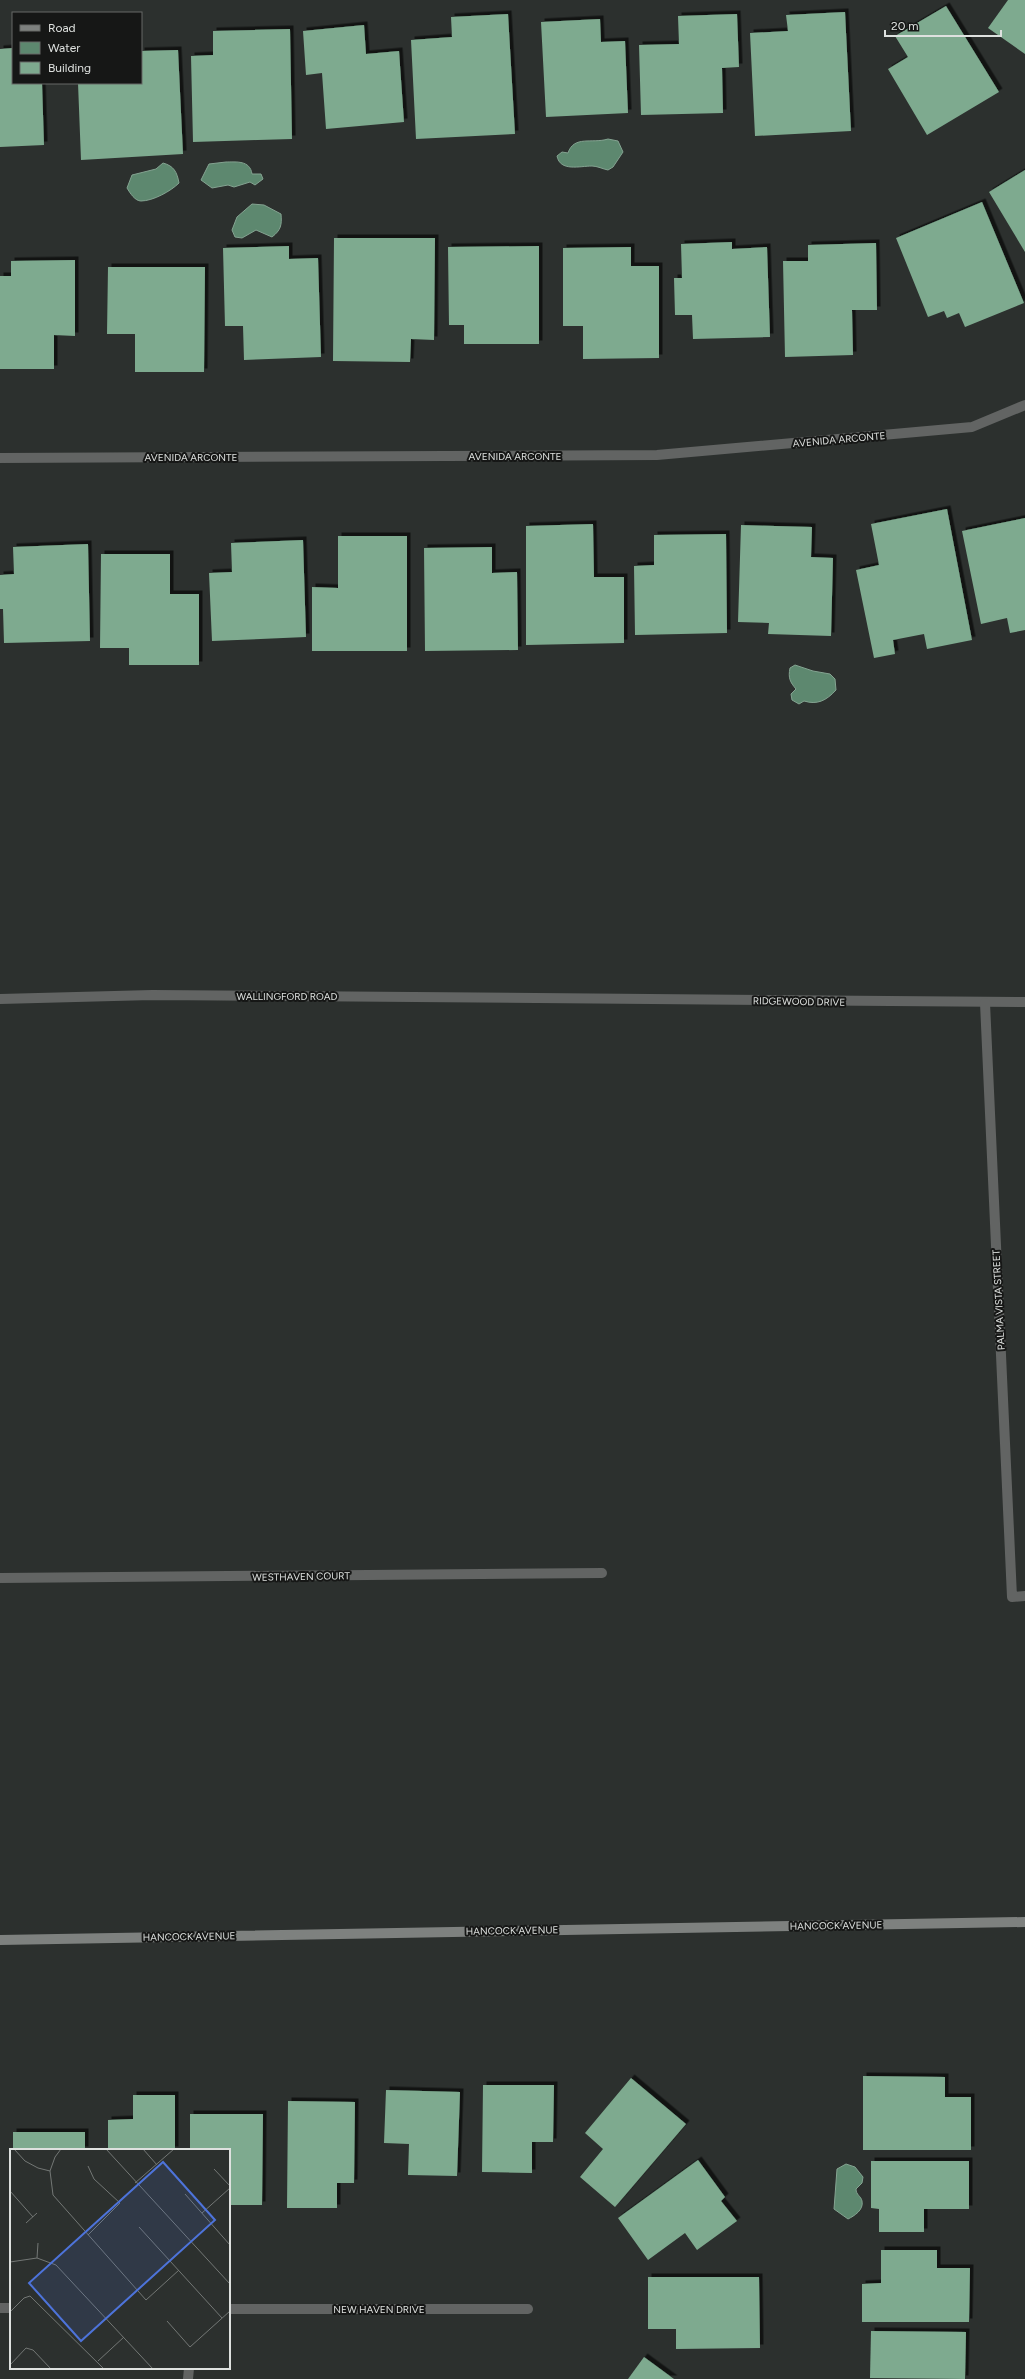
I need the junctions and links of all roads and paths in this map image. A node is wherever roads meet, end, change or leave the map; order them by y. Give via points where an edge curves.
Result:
1 (1025, 405) edge
2 (0, 458) edge
3 (0, 999) edge
4 (573, 999) joint
5 (1025, 1002) edge
6 (984, 1003) junction
7 (602, 1573) dead end
8 (0, 1578) edge
9 (1025, 1596) edge
10 (1025, 1922) edge
11 (0, 1940) edge
12 (230, 2309) edge
13 (528, 2310) dead end

1 - 2 street, AVENIDA ARCONTE via 972,427 656,455
3 - 4 street, WALLINGFORD ROAD via 152,995
4 - 6 street, RIDGEWOOD DRIVE
5 - 6 street, RIDGEWOOD DRIVE
6 - 9 street, PALMA VISTA STREET via 1012,1597
7 - 8 street, WESTHAVEN COURT
10 - 11 main road, HANCOCK AVENUE
12 - 13 street, NEW HAVEN DRIVE

